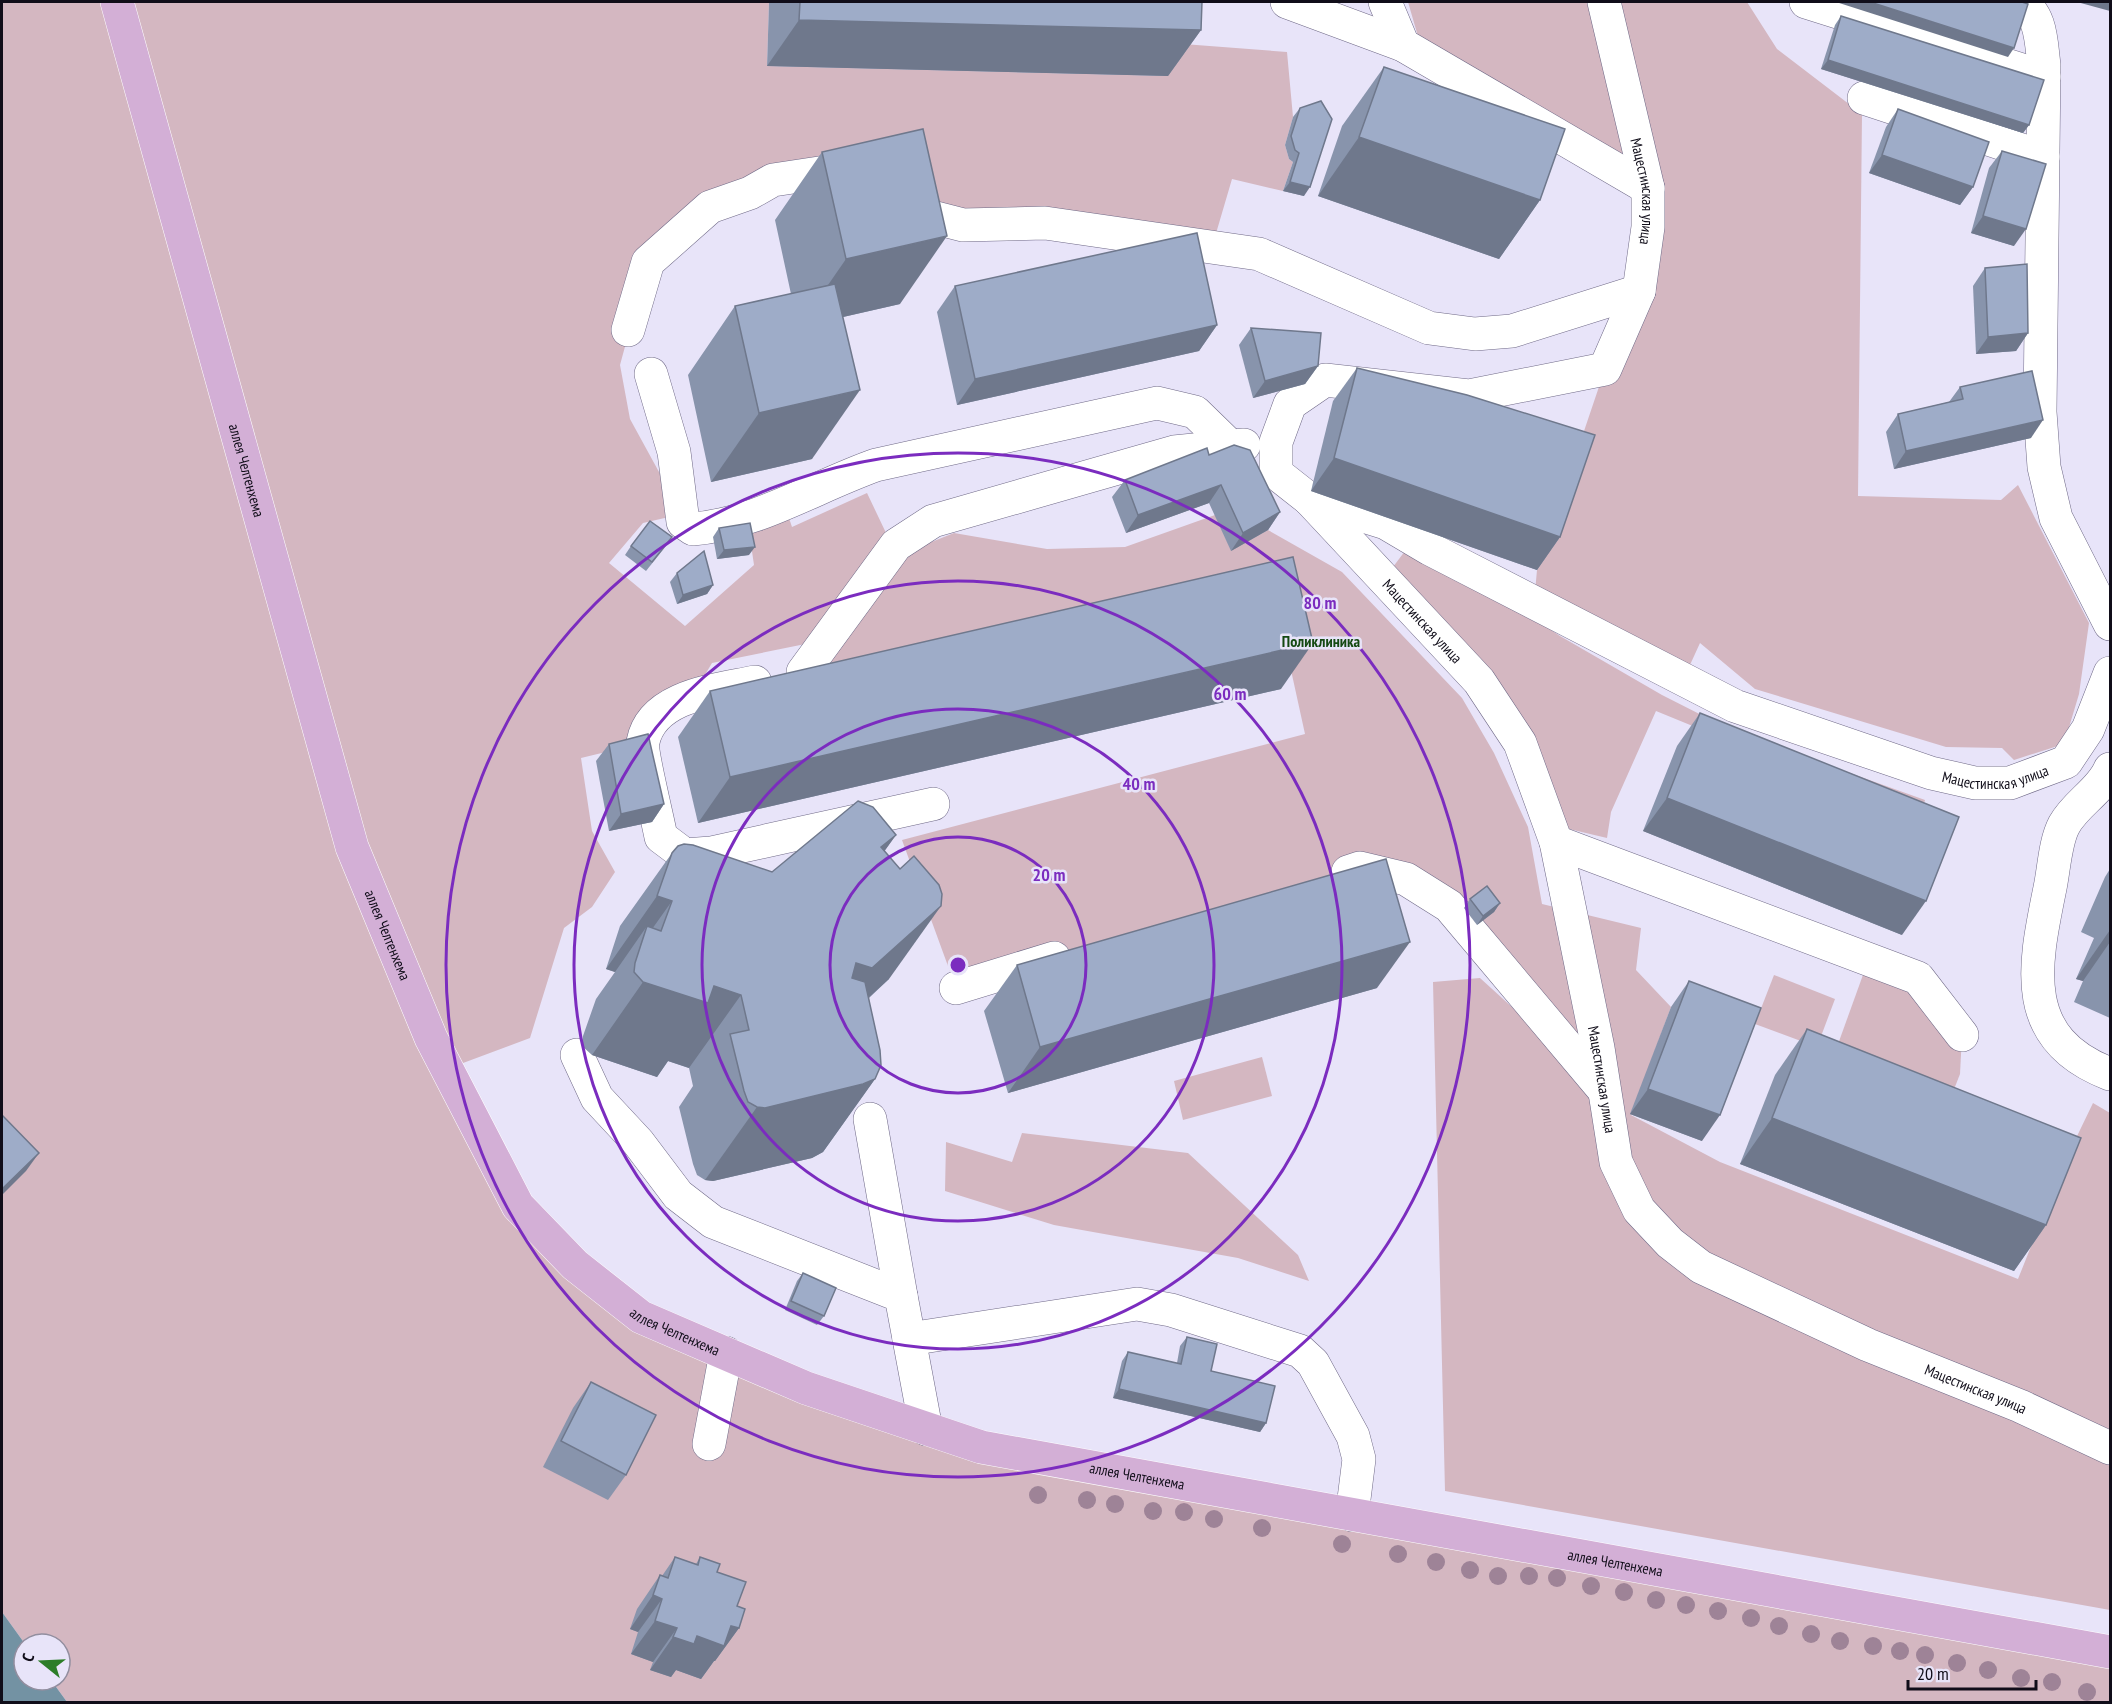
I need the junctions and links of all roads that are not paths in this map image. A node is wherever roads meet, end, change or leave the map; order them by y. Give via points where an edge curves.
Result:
1 (117, 2) edge
2 (1287, 2) edge
3 (1385, 2) edge
4 (1604, 2) edge
5 (1806, 2) edge
6 (2019, 2) edge
7 (1403, 45) junction
8 (2044, 77) junction
9 (1864, 98) dead end
10 (2043, 157) junction
11 (1648, 188) junction
12 (1639, 291) junction
13 (628, 330) dead end
14 (651, 374) dead end
15 (1276, 442) junction
16 (1230, 446) junction
17 (1309, 499) junction
18 (2110, 624) edge
19 (846, 662) edge
20 (802, 672) junction
21 (2110, 673) edge
22 (2095, 716) junction
23 (2110, 748) edge
24 (2109, 778) edge
25 (933, 804) dead end
26 (1556, 842) junction
27 (1314, 882) edge
28 (1084, 949) edge
29 (956, 988) dead end
30 (1962, 1035) dead end
31 (577, 1054) dead end
32 (2110, 1074) edge
33 (1605, 1090) junction
34 (870, 1119) edge
35 (902, 1296) junction
36 (909, 1339) junction
37 (726, 1353) junction
38 (926, 1429) junction
39 (709, 1444) dead end
40 (2110, 1448) edge
41 (1352, 1515) junction
42 (2110, 1652) edge

1 - 37 main road, аллея Челтенхема via 352,847 431,1038 518,1206 575,1265 641,1317
2 - 7 street
3 - 7 street
4 - 11 street, Мацестинская улица
5 - 8 street
6 - 8 street via 2027,5 2035,17
7 - 11 street
8 - 10 street
9 - 10 street
10 - 18 street via 2040,412 2044,467 2056,518
11 - 12 street, Мацестинская улица via 1648,227
12 - 13 street via 1512,331 1475,334 1429,328 1259,254 1045,223 963,225 932,217 879,180 838,170 773,180 710,207 648,262
12 - 15 street, Мацестинская улица via 1605,369 1469,396 1325,380 1290,404
14 - 16 street via 674,452 683,522 693,530 724,526 876,465 1157,403 1195,412
15 - 16 street
15 - 17 street, Мацестинская улица via 1276,473
16 - 20 street via 1174,452 933,521 896,545
17 - 22 street, Мацестинская улица via 1386,523 1735,706 1931,773 1975,783 2010,783 2066,762
17 - 26 street, Мацестинская улица via 1479,681 1520,743
19 - 20 street
20 - 25 street via 693,695 669,707 652,722 643,742 661,837 684,855 711,853
21 - 22 street, Мацестинская улица
22 - 23 street
24 - 32 street via 2083,799 2063,826 2037,953 2038,1002 2053,1031 2072,1053
26 - 30 street via 1918,978
26 - 33 street, Мацестинская улица
27 - 33 street via 1360,868 1406,879 1449,906
28 - 29 street
31 - 35 street via 597,1098 639,1142 678,1195 713,1221
33 - 40 street, Мацестинская улица via 1616,1162 1639,1210 1670,1243 1701,1267 1868,1345 2020,1406
34 - 35 street
35 - 36 street
36 - 38 street
36 - 41 street via 1137,1304 1171,1310 1300,1351 1313,1363 1353,1436 1359,1459
37 - 38 main road, аллея Челтенхема via 806,1388
37 - 39 street
38 - 41 main road, аллея Челтенхема via 981,1447
41 - 42 main road, аллея Челтенхема

